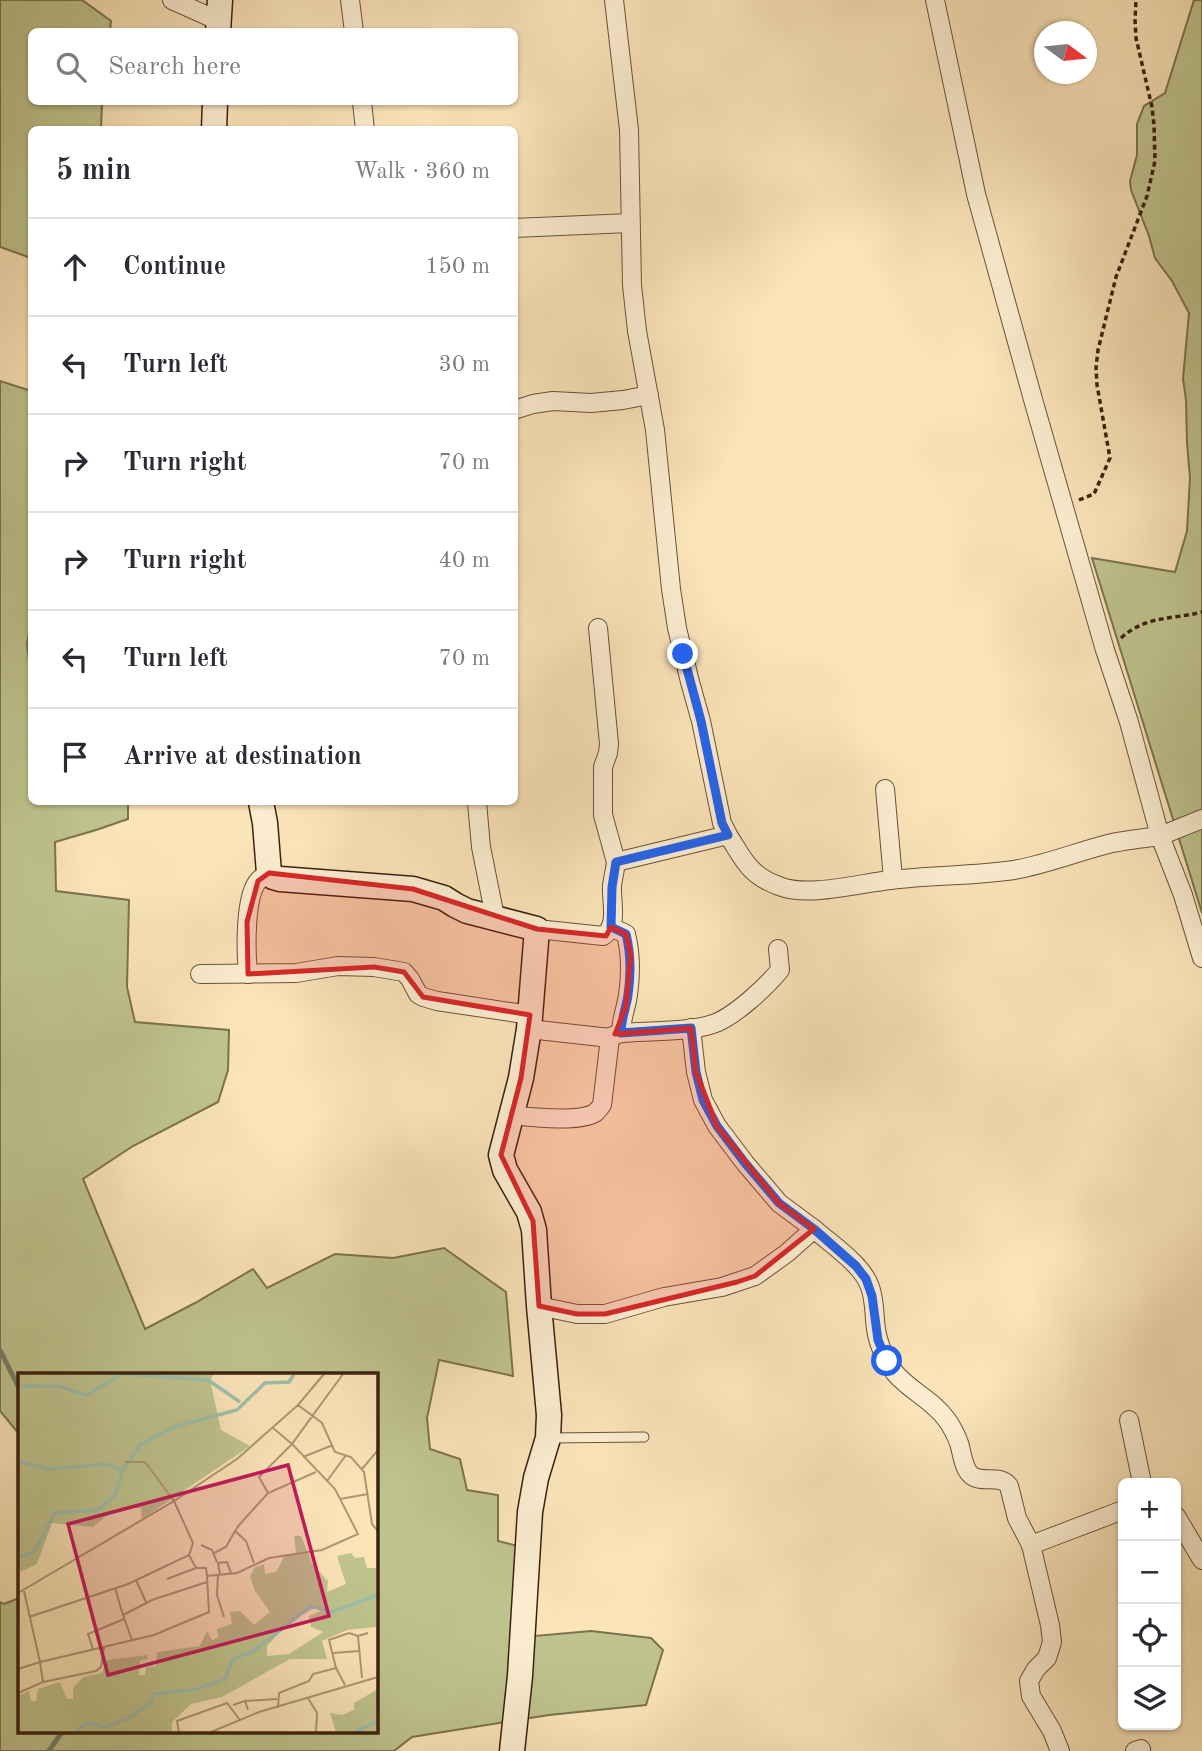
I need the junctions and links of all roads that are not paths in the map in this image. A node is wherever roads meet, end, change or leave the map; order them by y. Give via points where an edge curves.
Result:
1 (172, 0) edge
2 (350, 0) edge
3 (614, 0) edge
4 (935, 0) edge
5 (219, 18) edge
6 (354, 28) edge
7 (215, 105) edge
8 (362, 105) edge
9 (214, 126) edge
10 (365, 126) edge
11 (630, 223) junction
12 (518, 228) edge
13 (649, 395) junction
14 (518, 409) edge
15 (597, 628) dead end
16 (885, 789) dead end
17 (262, 805) edge
18 (477, 805) edge
19 (1202, 819) edge
20 (728, 835) junction
21 (1160, 836) junction
22 (616, 862) junction
23 (269, 873) junction
24 (893, 879) junction
25 (495, 917) junction
26 (611, 927) junction
27 (537, 929) junction
28 (778, 949) dead end
29 (1202, 958) edge
30 (200, 974) dead end
31 (248, 974) junction
32 (529, 1022) junction
33 (691, 1028) junction
34 (615, 1035) junction
35 (511, 1115) junction
36 (814, 1229) junction
37 (539, 1306) junction
38 (1129, 1420) dead end
39 (644, 1437) dead end
40 (548, 1438) junction
41 (1141, 1478) edge
42 (1118, 1512) edge
43 (1181, 1524) edge
44 (1031, 1545) junction
45 (1202, 1560) edge
46 (512, 1751) edge
47 (1060, 1751) edge

1 - 5 street
2 - 6 street
3 - 11 street via 629,130
4 - 21 street via 976,194
7 - 9 street
8 - 10 street
11 - 12 street
11 - 13 street via 637,331
13 - 14 street via 591,403 553,401
13 - 20 street via 677,628
15 - 22 street via 609,744 603,767 604,815
16 - 24 street
17 - 23 street
18 - 25 street
19 - 21 street
20 - 22 street
20 - 24 street via 749,869 780,887 811,890
21 - 24 street via 1014,870
21 - 29 street
22 - 26 street
23 - 25 street via 280,879 413,889
23 - 31 street via 258,881 250,900
25 - 27 street
26 - 27 street via 603,936
26 - 34 street via 626,934 631,955 629,993
27 - 32 street
28 - 33 street via 781,967 776,976 723,1020
30 - 31 street
31 - 32 street via 338,966 404,972 422,997
32 - 34 street
32 - 35 street
33 - 34 street
33 - 36 street via 703,1100 717,1126 779,1203
34 - 35 street via 603,1105 595,1113 547,1118
35 - 37 street via 501,1155 533,1222
36 - 37 street via 755,1276 722,1287 605,1314
36 - 44 street via 866,1279 878,1340 887,1361 949,1423 968,1472 1009,1486 1017,1518
37 - 40 street
38 - 41 street
39 - 40 lane
40 - 46 street via 530,1512
42 - 44 street
43 - 45 street
44 - 47 street via 1052,1642 1047,1658 1029,1681 1030,1689

